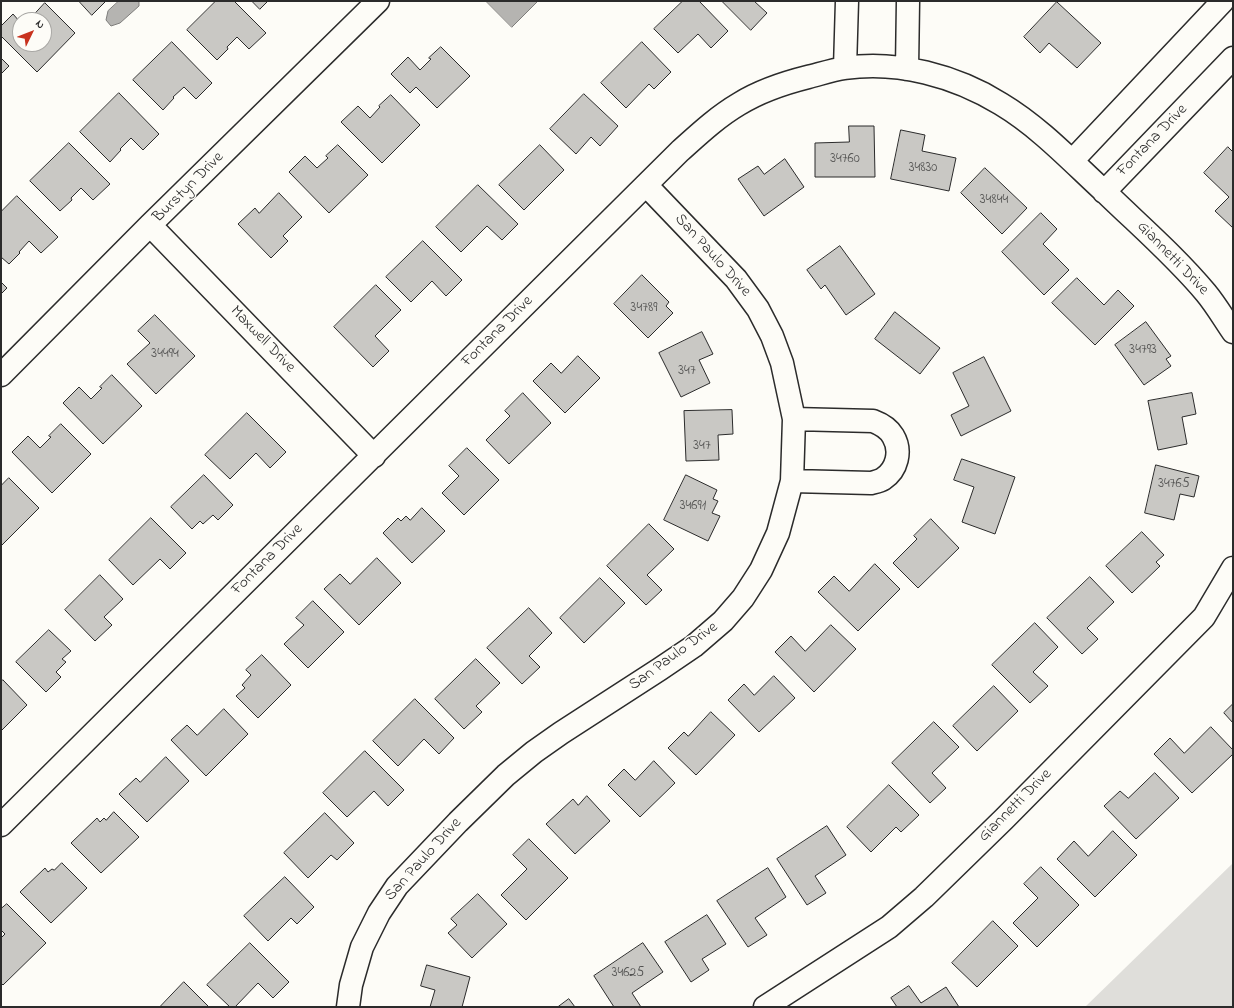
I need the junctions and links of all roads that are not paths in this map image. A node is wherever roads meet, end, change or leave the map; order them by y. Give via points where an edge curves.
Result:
1 (378, 1) edge
2 (847, 1) edge
3 (908, 1) edge
4 (1223, 1) edge
5 (1233, 58) edge
6 (845, 68) junction
7 (907, 69) junction
8 (1072, 161) junction
9 (646, 185) junction
10 (1104, 192) junction
11 (150, 225) junction
12 (1233, 332) edge
13 (1, 375) edge
14 (794, 419) junction
15 (374, 456) junction
16 (792, 481) junction
17 (1233, 568) edge
18 (1, 825) edge
19 (348, 1007) edge
20 (765, 1007) edge

1 - 11 street, Burstyn Drive
2 - 6 street
3 - 7 street
4 - 8 street
5 - 10 street, Fontana Drive
6 - 7 street, Fontana Drive via 876,66
6 - 9 street, Fontana Drive via 790,81 739,104 708,126
7 - 8 street, Fontana Drive via 954,81 1001,104 1025,120
8 - 10 street, Fontana Drive
9 - 14 street, San Paulo Drive via 736,279 758,309 782,363
9 - 15 street, Fontana Drive
10 - 12 street, Giannetti Drive via 1182,267 1206,294
11 - 13 street, Burstyn Drive
11 - 15 street, Maxwell Drive
14 - 16 street, San Paulo Drive
14 - 16 street via 873,421 893,436 898,455 892,470 883,479 871,483
15 - 18 street, Fontana Drive
16 - 19 street, San Paulo Drive via 778,533 761,570 743,598 723,621 666,666 534,752 506,775 397,886 379,913 362,947 351,985
17 - 20 street, Giannetti Drive via 1204,617 924,896 889,927

